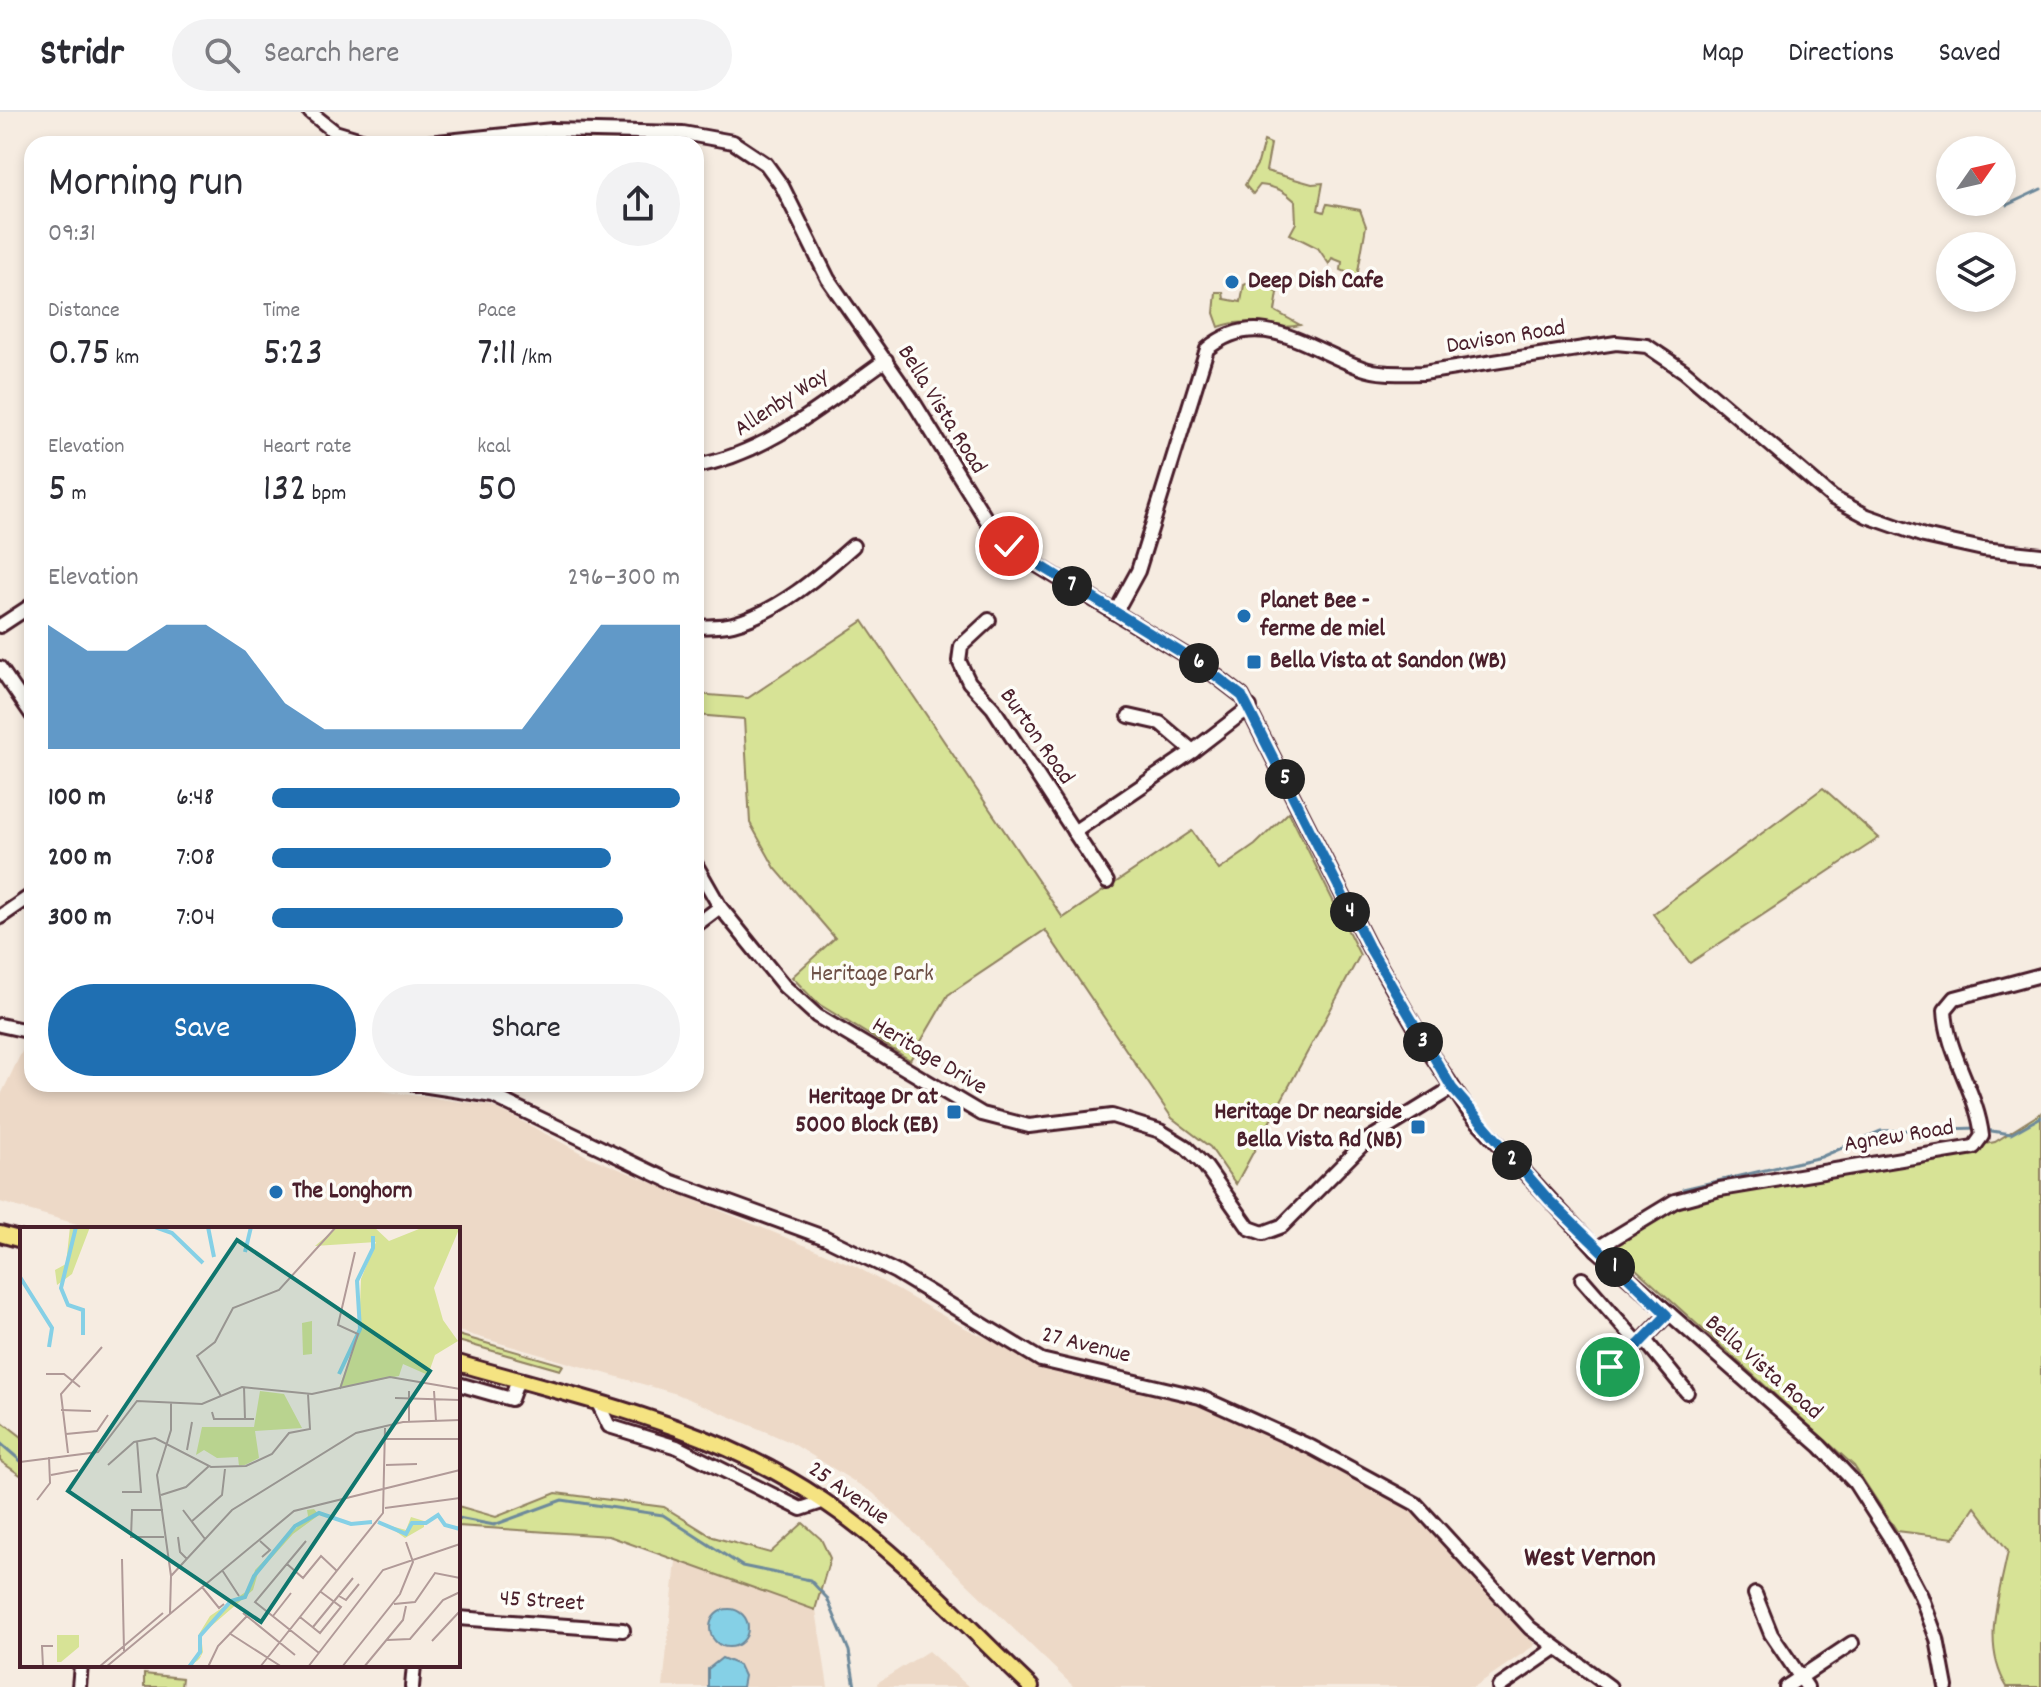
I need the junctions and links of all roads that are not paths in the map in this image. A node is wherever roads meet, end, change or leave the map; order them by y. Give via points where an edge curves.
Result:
1 (310, 112) edge
2 (348, 136) edge
3 (506, 136) edge
4 (700, 136) edge
5 (704, 137) edge
6 (886, 360) junction
7 (704, 465) edge
8 (853, 546) dead end
9 (2041, 555) edge
10 (24, 610) edge
11 (1115, 613) junction
12 (989, 620) dead end
13 (0, 626) edge
14 (704, 626) edge
15 (0, 668) edge
16 (24, 703) edge
17 (1250, 707) junction
18 (1129, 716) dead end
19 (1193, 751) junction
20 (1074, 832) junction
21 (704, 879) edge
22 (1107, 882) dead end
23 (24, 900) edge
24 (720, 907) junction
25 (0, 917) edge
26 (704, 919) edge
27 (2041, 975) edge
28 (0, 1025) edge
29 (24, 1030) edge
30 (1452, 1088) junction
31 (467, 1092) edge
32 (0, 1234) edge
33 (20, 1239) edge
34 (1596, 1249) junction
35 (1582, 1279) dead end
36 (1667, 1315) junction
37 (1642, 1342) junction
38 (460, 1364) edge
39 (1610, 1367) dead end
40 (518, 1380) junction
41 (460, 1385) edge
42 (1687, 1392) dead end
43 (598, 1403) junction
44 (819, 1503) dead end
45 (1755, 1594) dead end
46 (460, 1618) edge
47 (623, 1630) dead end
48 (1852, 1643) dead end
49 (1554, 1649) junction
50 (81, 1667) edge
51 (414, 1667) edge
52 (1804, 1682) edge
53 (79, 1687) edge
54 (412, 1687) edge
55 (1031, 1687) edge
56 (1499, 1687) edge
57 (1610, 1687) edge
58 (1786, 1687) edge
59 (1946, 1687) edge

1 - 2 street
3 - 4 street, Bella Vista Road via 583,129
5 - 6 street, Bella Vista Road via 733,142 775,175 828,279
6 - 7 street, Allenby Way via 764,445
6 - 11 street, Bella Vista Road via 994,532
8 - 14 street via 822,574 765,611 732,624
9 - 11 street, Davison Road via 1924,536 1833,498 1684,371 1647,346 1616,343 1423,373 1392,373 1365,369 1271,330 1246,328 1224,335 1207,349 1138,571
10 - 13 street
11 - 17 street, Bella Vista Road via 1228,682
12 - 20 street, Burton Road via 961,646 959,661
15 - 16 street
17 - 19 street
17 - 30 street, Bella Vista Road via 1369,947
18 - 19 street via 1160,723
19 - 20 street
20 - 22 street, Burton Road
21 - 24 street, Heritage Drive
23 - 25 street
24 - 26 street
24 - 30 street, Heritage Drive via 784,986 817,1016 982,1114 1029,1126 1112,1116 1160,1131 1196,1156 1255,1231 1282,1226 1366,1141
27 - 34 street, Agnew Road via 1955,998 1945,1010 1946,1033 1979,1108 1982,1136 1974,1147 1675,1201
28 - 29 street
30 - 34 street, Bella Vista Road
31 - 49 street, 27 Avenue via 493,1096 672,1182 826,1238 896,1272 1041,1360 1200,1397 1298,1441 1416,1504
32 - 33 main road
34 - 36 street, Bella Vista Road
35 - 37 street
36 - 37 street
36 - 59 street, Bella Vista Road via 1820,1446 1855,1483 1921,1596 1937,1639
37 - 39 street
37 - 42 street
38 - 40 main road, 25 Avenue
40 - 41 street via 511,1399
40 - 43 main road, 25 Avenue
43 - 44 street, 25 Avenue via 609,1426 677,1447 801,1509
43 - 55 main road, 25 Avenue via 717,1442 822,1500 888,1550
45 - 52 street via 1771,1634
46 - 47 street, 45 Street
48 - 52 street
49 - 56 street
49 - 57 street, 27 Avenue
50 - 53 street
51 - 54 street
52 - 58 street

